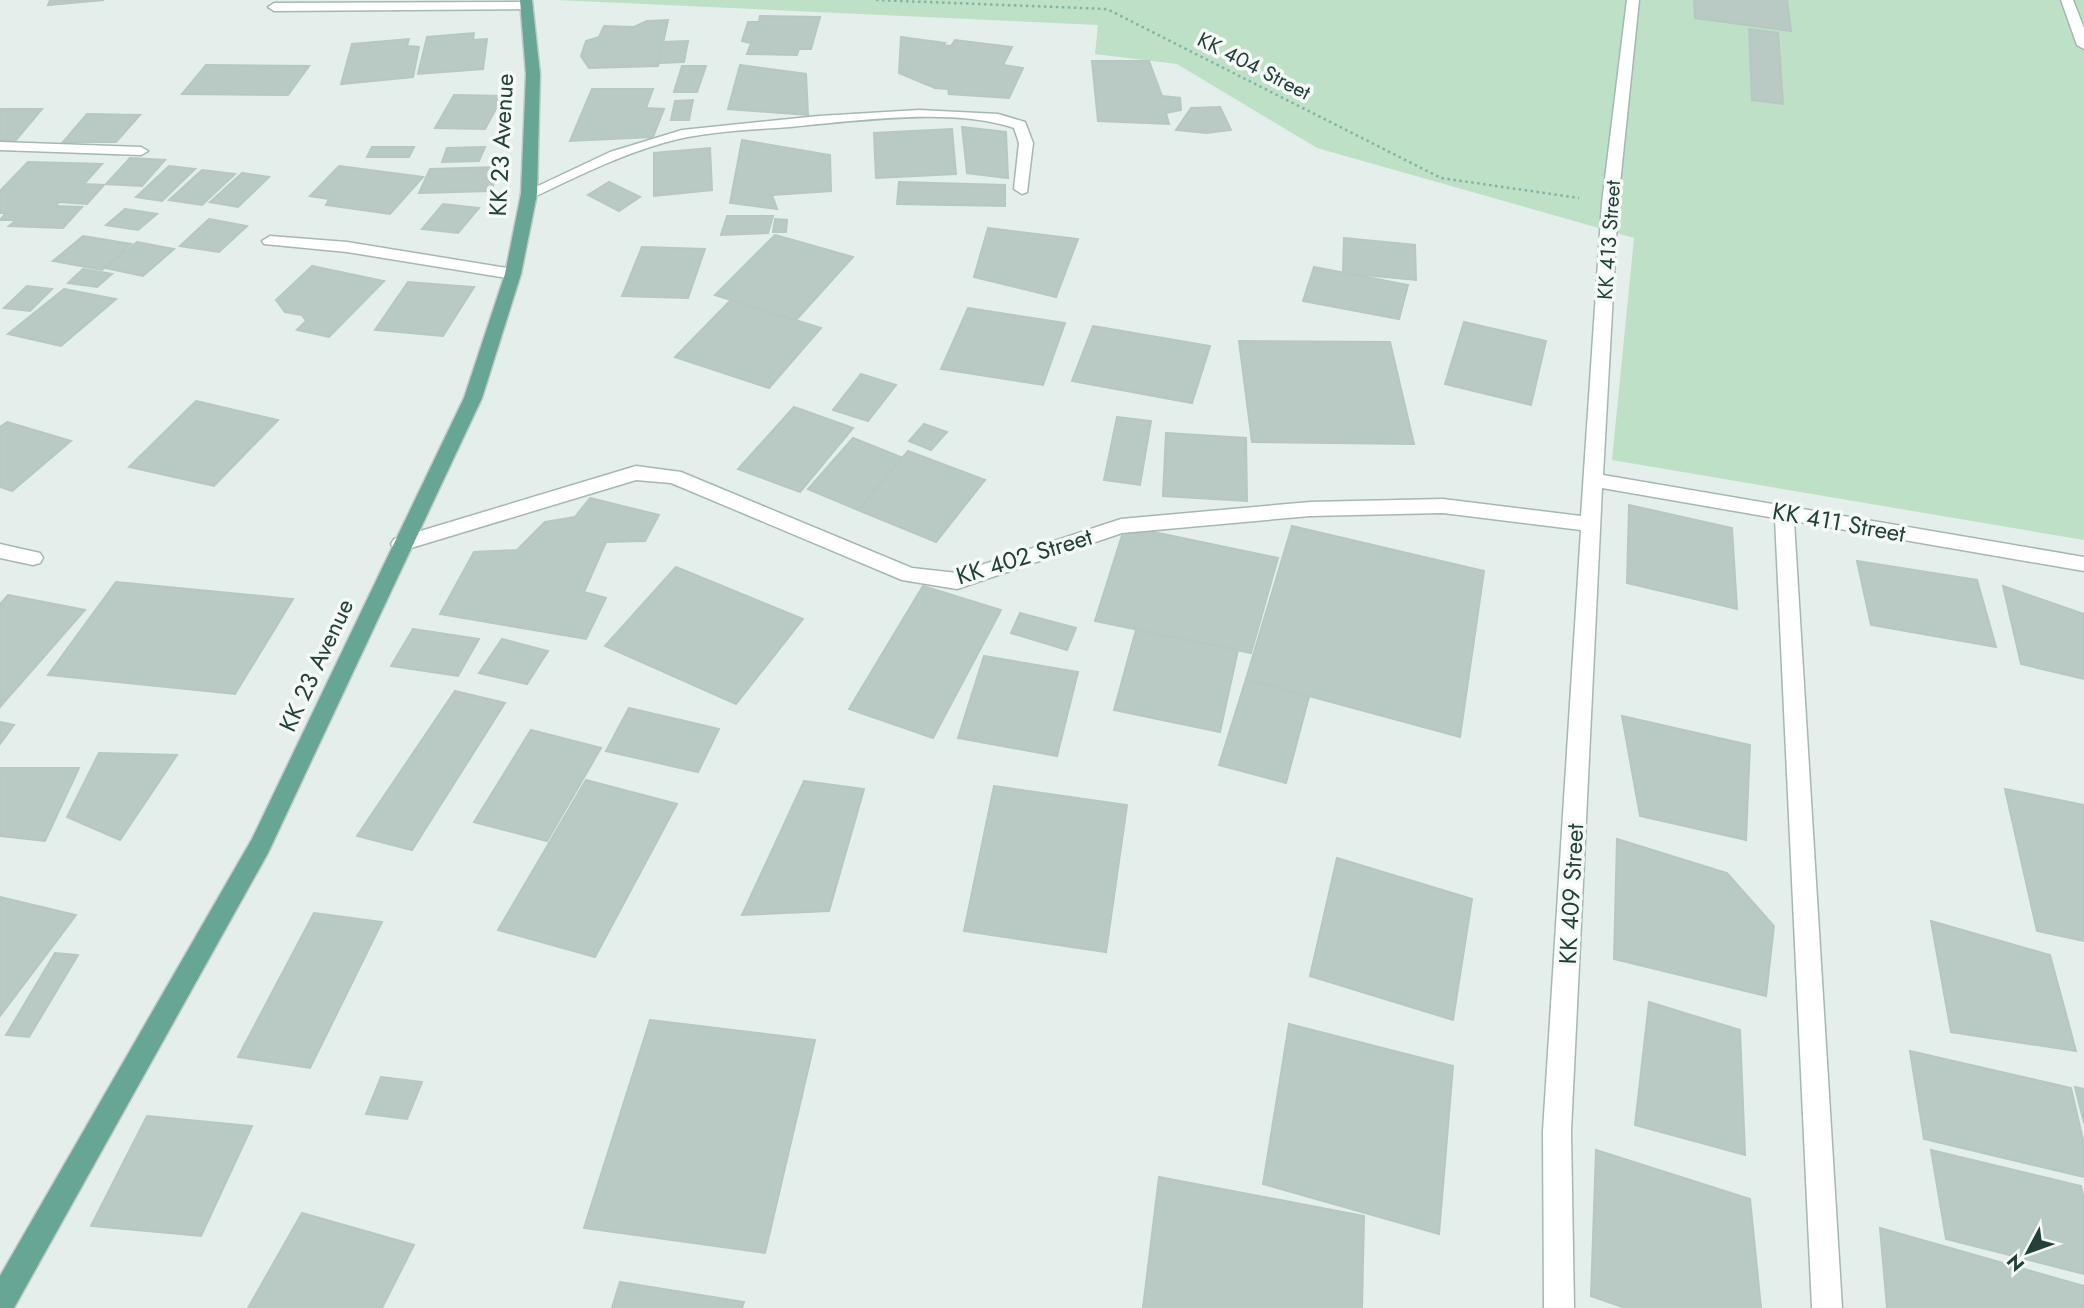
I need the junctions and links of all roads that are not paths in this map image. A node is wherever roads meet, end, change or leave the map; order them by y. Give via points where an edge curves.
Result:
1 (1633, 0) edge
2 (2067, 0) edge
3 (526, 3) edge
4 (274, 7) dead end
5 (2084, 44) edge
6 (0, 146) edge
7 (141, 151) dead end
8 (1021, 189) dead end
9 (530, 194) junction
10 (270, 241) dead end
11 (513, 274) junction
12 (1593, 480) junction
13 (1784, 513) junction
14 (1591, 524) junction
15 (401, 544) junction
16 (0, 551) edge
17 (33, 558) dead end
18 (2084, 564) edge
19 (0, 1304) edge
20 (1559, 1308) edge
21 (1827, 1308) edge

1 - 12 street, KK 413 Street via 1610,202
2 - 5 street
3 - 4 street
3 - 9 main road, KK 23 Avenue via 533,74
6 - 7 street
8 - 9 street via 1026,143 1020,125 1004,117 948,114 674,135
9 - 11 main road, KK 23 Avenue
10 - 11 street via 347,247
11 - 15 main road, KK 23 Avenue via 473,398
12 - 13 street, KK 411 Street
12 - 14 street, KK 409 Street
13 - 18 street, KK 411 Street
13 - 21 street
14 - 15 street, KK 402 Street via 1443,506 1310,509 1121,526 957,581 909,575 674,477 636,473
14 - 20 street, KK 409 Street via 1557,1131
15 - 19 main road, KK 23 Avenue via 260,846
16 - 17 street

